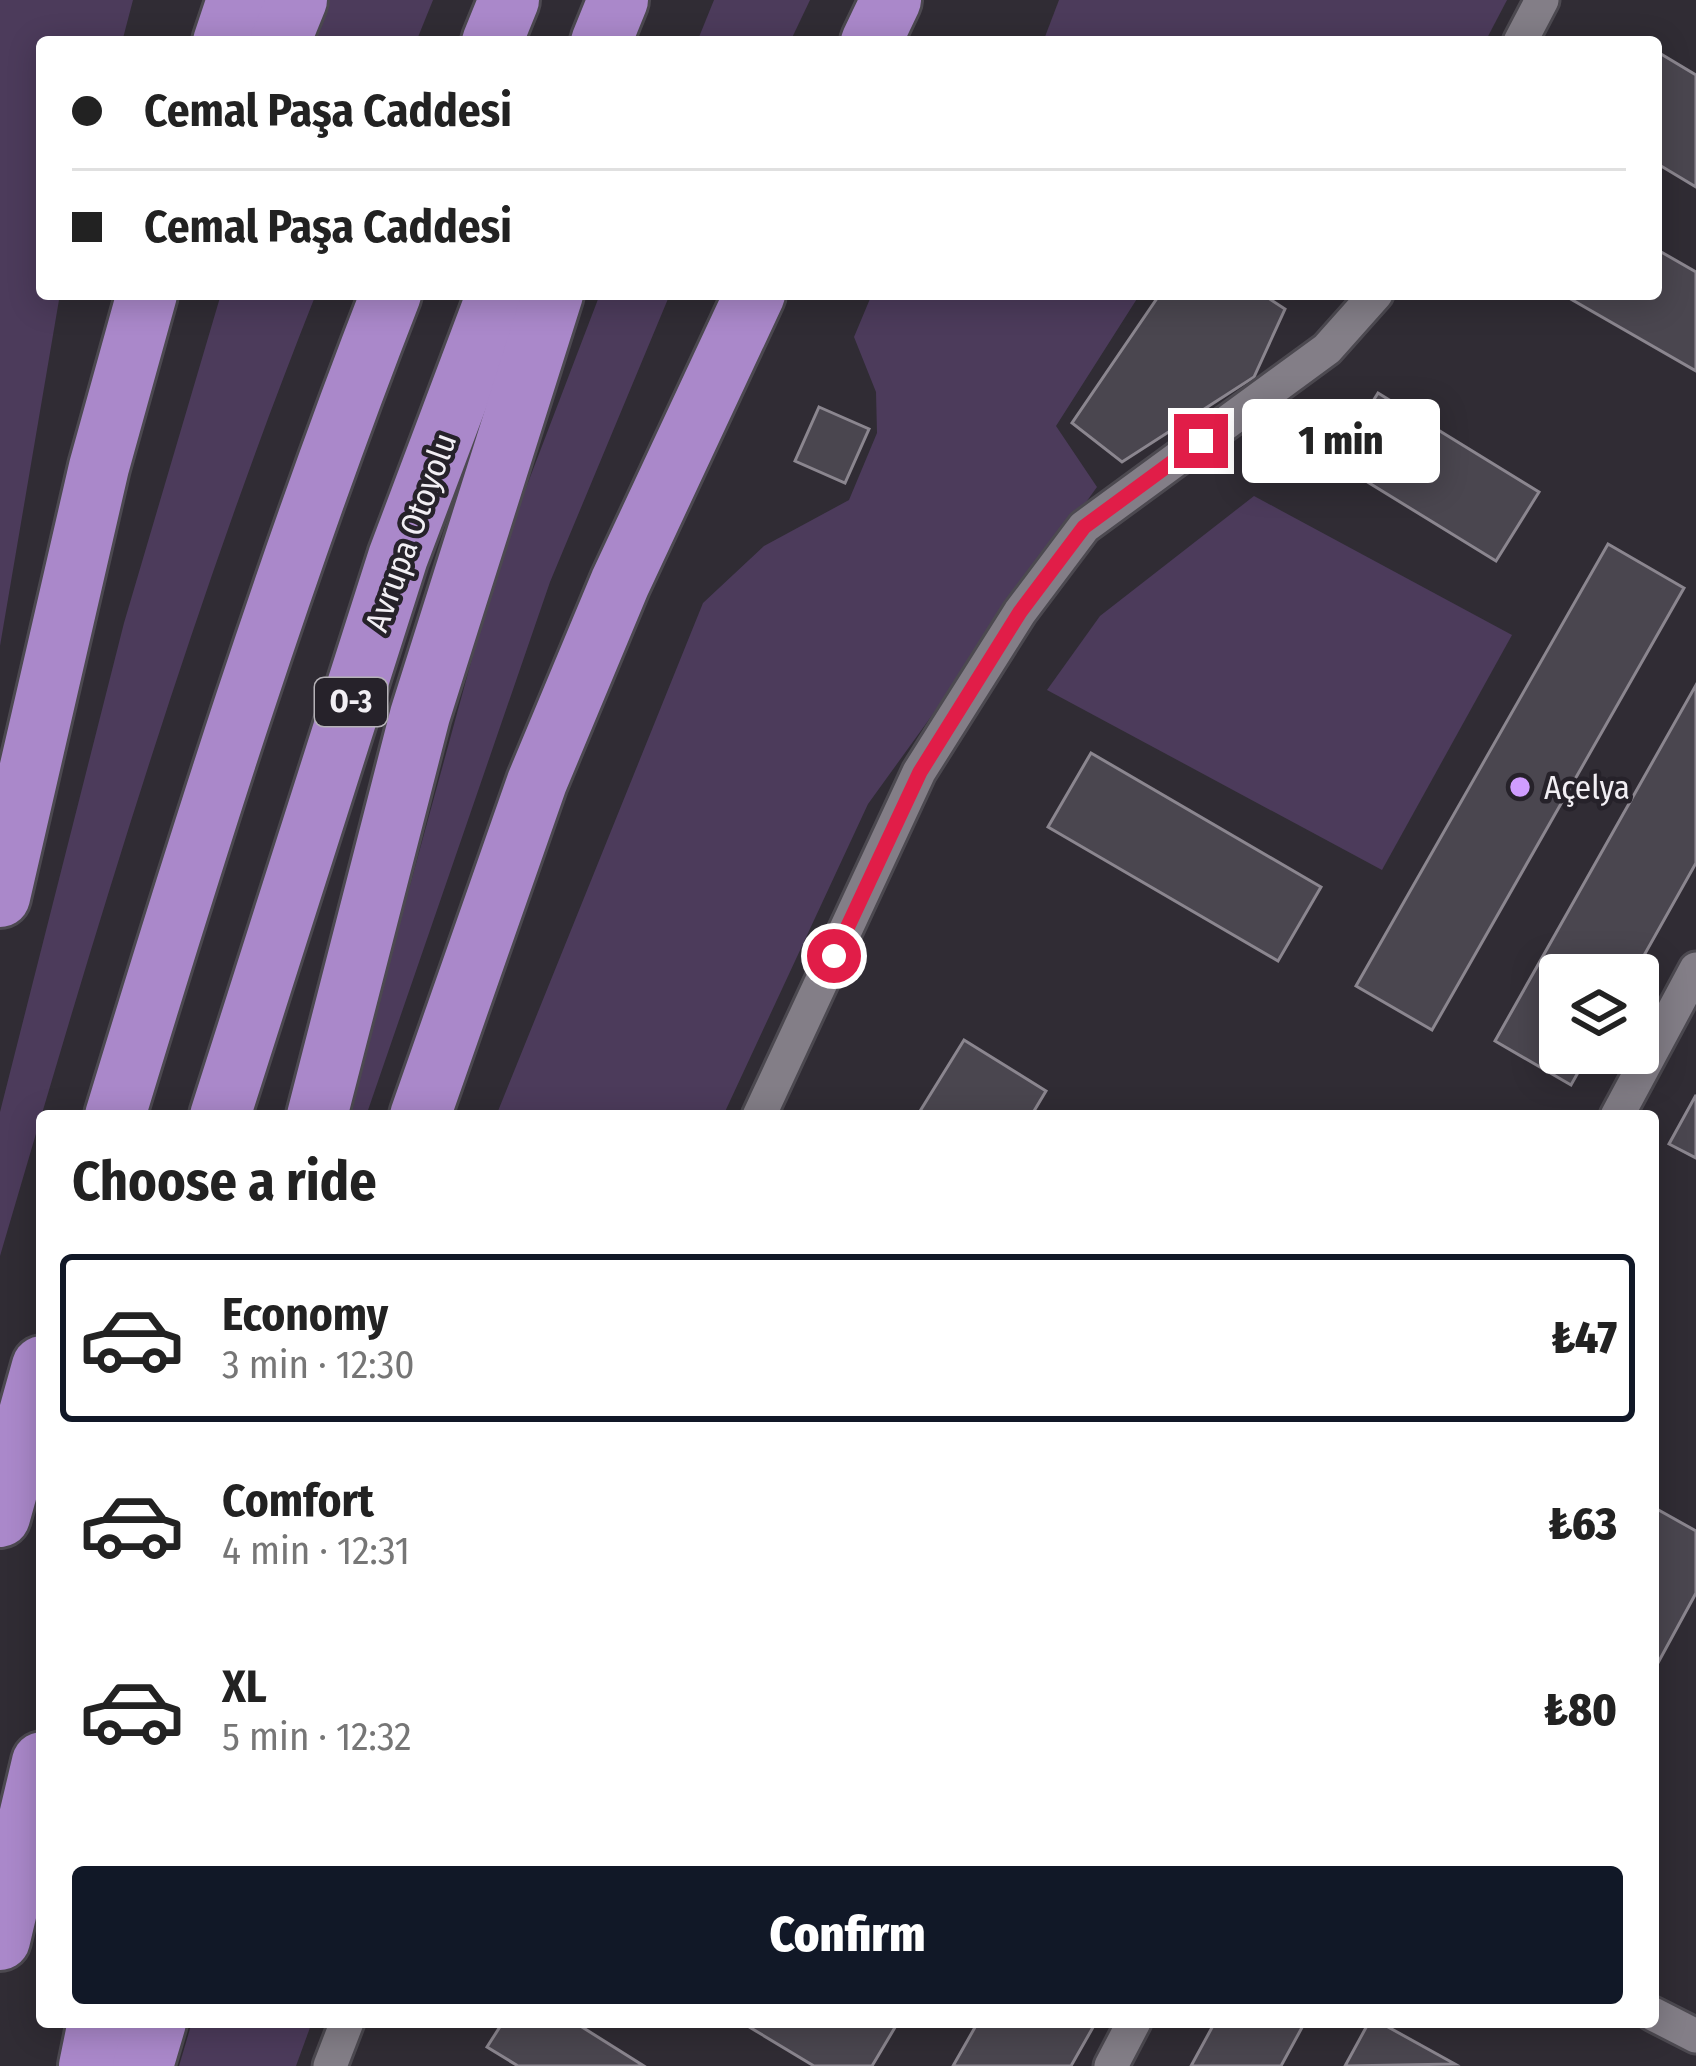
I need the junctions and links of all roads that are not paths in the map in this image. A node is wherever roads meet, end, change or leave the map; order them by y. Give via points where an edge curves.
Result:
1 (237, 0) edge
2 (297, 0) edge
3 (509, 0) edge
4 (618, 0) edge
5 (646, 0) edge
6 (891, 0) edge
7 (1543, 0) edge
8 (225, 36) edge
9 (282, 36) edge
10 (494, 36) edge
11 (603, 36) edge
12 (637, 36) edge
13 (875, 36) edge
14 (1523, 36) edge
15 (145, 300) edge
16 (172, 300) edge
17 (389, 300) edge
18 (495, 300) edge
19 (552, 300) edge
20 (752, 300) edge
21 (1371, 300) edge
22 (99, 467) junction
23 (0, 896) edge
24 (1696, 969) edge
25 (117, 1110) edge
26 (222, 1110) edge
27 (319, 1110) edge
28 (422, 1110) edge
29 (762, 1110) edge
30 (1620, 1110) edge
31 (36, 1388) edge
32 (0, 1517) edge
33 (36, 1787) edge
34 (0, 1940) edge
35 (1659, 2017) edge
36 (97, 2028) edge
37 (154, 2028) edge
38 (345, 2028) edge
39 (1131, 2028) edge
40 (1696, 2036) edge
41 (88, 2066) edge
42 (143, 2066) edge
43 (329, 2066) edge
44 (1111, 2066) edge

1 - 8 highway
2 - 9 highway
3 - 10 highway
4 - 11 highway
5 - 12 highway
6 - 13 highway
7 - 14 street
15 - 22 highway
16 - 22 highway
17 - 25 highway via 201,834
18 - 26 highway, Avrupa Otoyolu / O-3 via 398,557
19 - 27 highway via 420,715
20 - 28 highway via 537,782
21 - 29 street via 1328,349 1084,527 1020,612 920,772
22 - 23 highway
24 - 30 street
31 - 32 highway
33 - 34 highway
35 - 40 street
36 - 41 highway
37 - 42 highway
38 - 43 street
39 - 44 street

